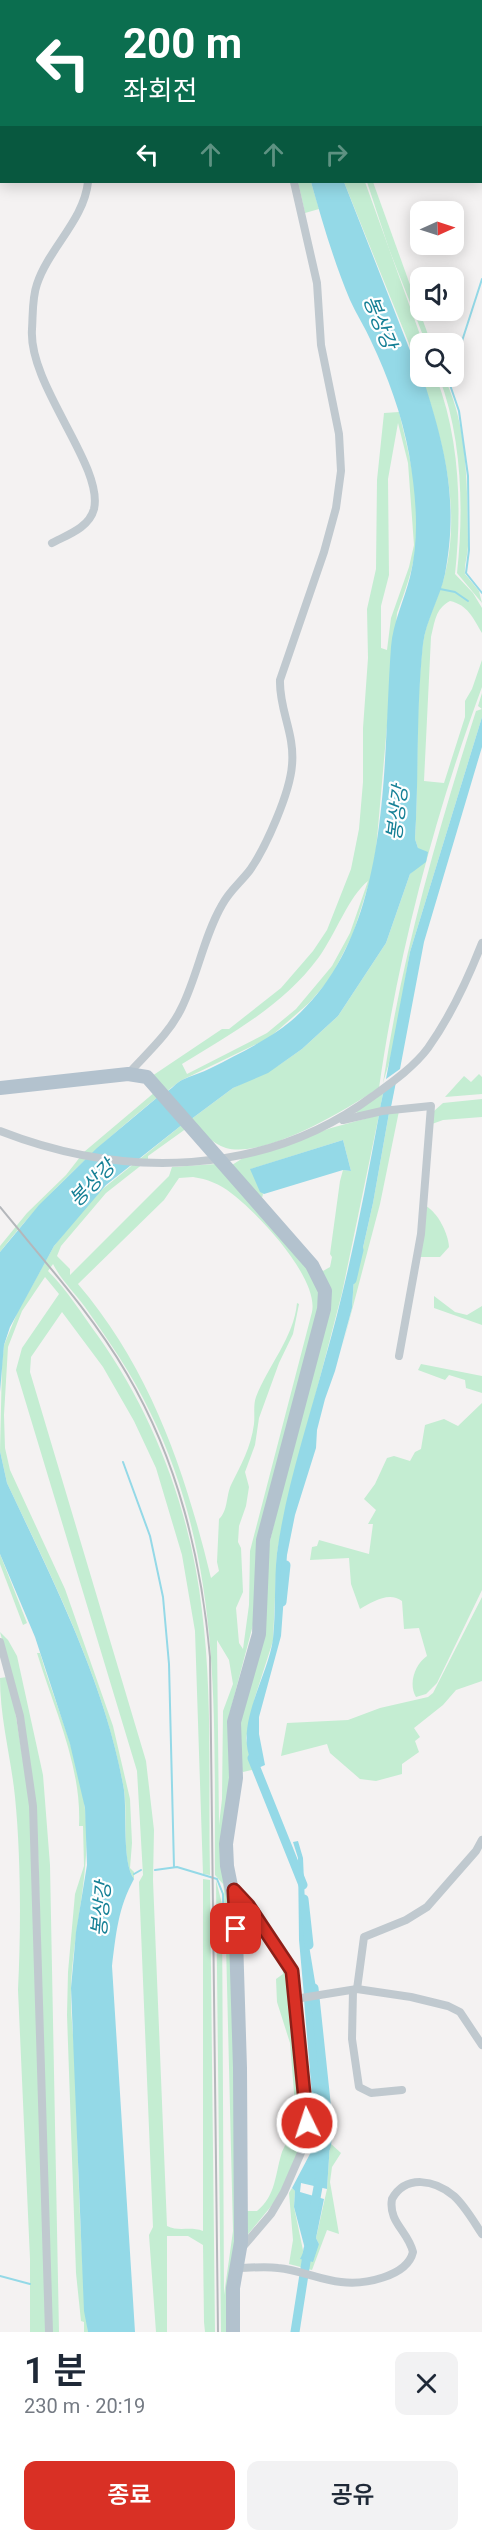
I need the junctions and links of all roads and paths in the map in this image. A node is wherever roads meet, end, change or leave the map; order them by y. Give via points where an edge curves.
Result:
1 (88, 183) edge
2 (294, 183) edge
3 (52, 543) dead end
4 (482, 943) edge
5 (128, 1074) junction
6 (0, 1088) edge
7 (337, 1121) junction
8 (0, 1131) edge
9 (220, 1161) junction
10 (399, 1356) dead end
11 (0, 1642) edge
12 (482, 1840) edge
13 (234, 1890) junction
14 (355, 1990) junction
15 (298, 1999) junction
16 (482, 2045) edge
17 (402, 2090) dead end
18 (482, 2235) edge
19 (240, 2250) junction
20 (237, 2268) junction
21 (49, 2332) edge
22 (233, 2332) edge

1 - 3 street via 77,214 37,283 34,298 34,358 88,471 94,498 94,509 81,528
2 - 5 street via 317,283 321,345 339,434 341,471 324,552 280,680 279,695 293,738 292,766 283,803 250,870 220,907 171,1027
4 - 7 street via 428,1048 381,1090
5 - 6 main road
5 - 9 main road via 152,1081
7 - 9 street
7 - 10 street via 431,1106 421,1234
8 - 9 street via 82,1156 142,1163
9 - 13 main road via 312,1265 325,1292 324,1309 264,1540 259,1634 234,1722 236,1778 226,1844
11 - 21 street via 20,1716 33,1806
12 - 14 street via 427,1907 396,1925 364,1936
13 - 15 street via 289,1963
13 - 19 main road via 240,2068
14 - 15 street
14 - 16 street via 394,1993 448,2006 460,2012
14 - 17 street via 352,2039 359,2087 371,2092
15 - 19 street via 307,2135 277,2206
18 - 20 street via 454,2196 428,2183 412,2182 402,2186 392,2199 394,2220 413,2252 408,2262 394,2272 342,2283 278,2267
19 - 20 main road
20 - 22 main road via 231,2313

